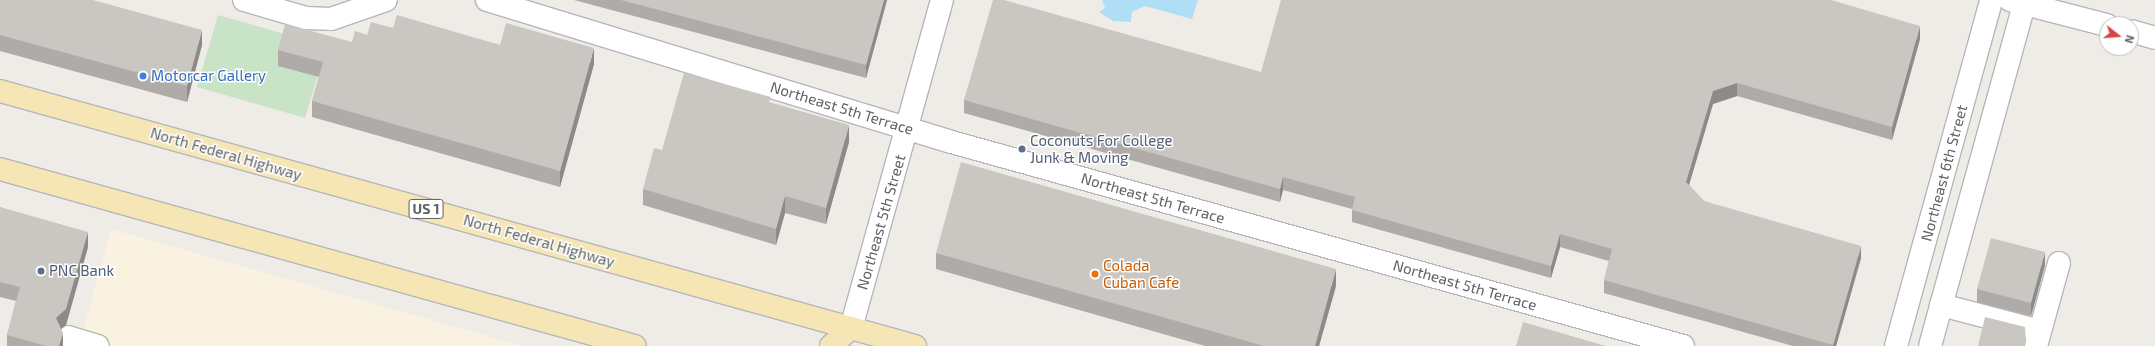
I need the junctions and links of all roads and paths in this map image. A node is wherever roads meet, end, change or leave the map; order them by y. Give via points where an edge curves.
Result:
1 (244, 0) edge
2 (386, 0) edge
3 (487, 0) edge
4 (942, 0) edge
5 (1991, 0) edge
6 (2020, 1) edge
7 (2099, 23) edge
8 (2139, 33) edge
9 (2155, 38) edge
10 (0, 91) edge
11 (908, 128) junction
12 (0, 169) edge
13 (2059, 263) dead end
14 (1941, 305) junction
15 (852, 328) junction
16 (68, 338) dead end
17 (2038, 338) edge
18 (98, 346) edge
19 (635, 346) edge
20 (831, 346) edge
21 (915, 346) edge
22 (1683, 346) edge
23 (1896, 346) edge
24 (1930, 346) edge

1 - 2 street via 306,18 331,19
3 - 11 street, Northeast 5th Terrace
4 - 11 street, Northeast 5th Street
5 - 23 street, Northeast 6th Street
6 - 7 street
6 - 14 street
8 - 9 street
10 - 15 main road, North Federal Highway / US 1
11 - 15 street, Northeast 5th Street
11 - 22 street, Northeast 5th Terrace
12 - 19 main road
13 - 17 street
14 - 17 street
14 - 24 street
15 - 20 main road
15 - 21 main road, North Federal Highway / US 1
16 - 18 street

